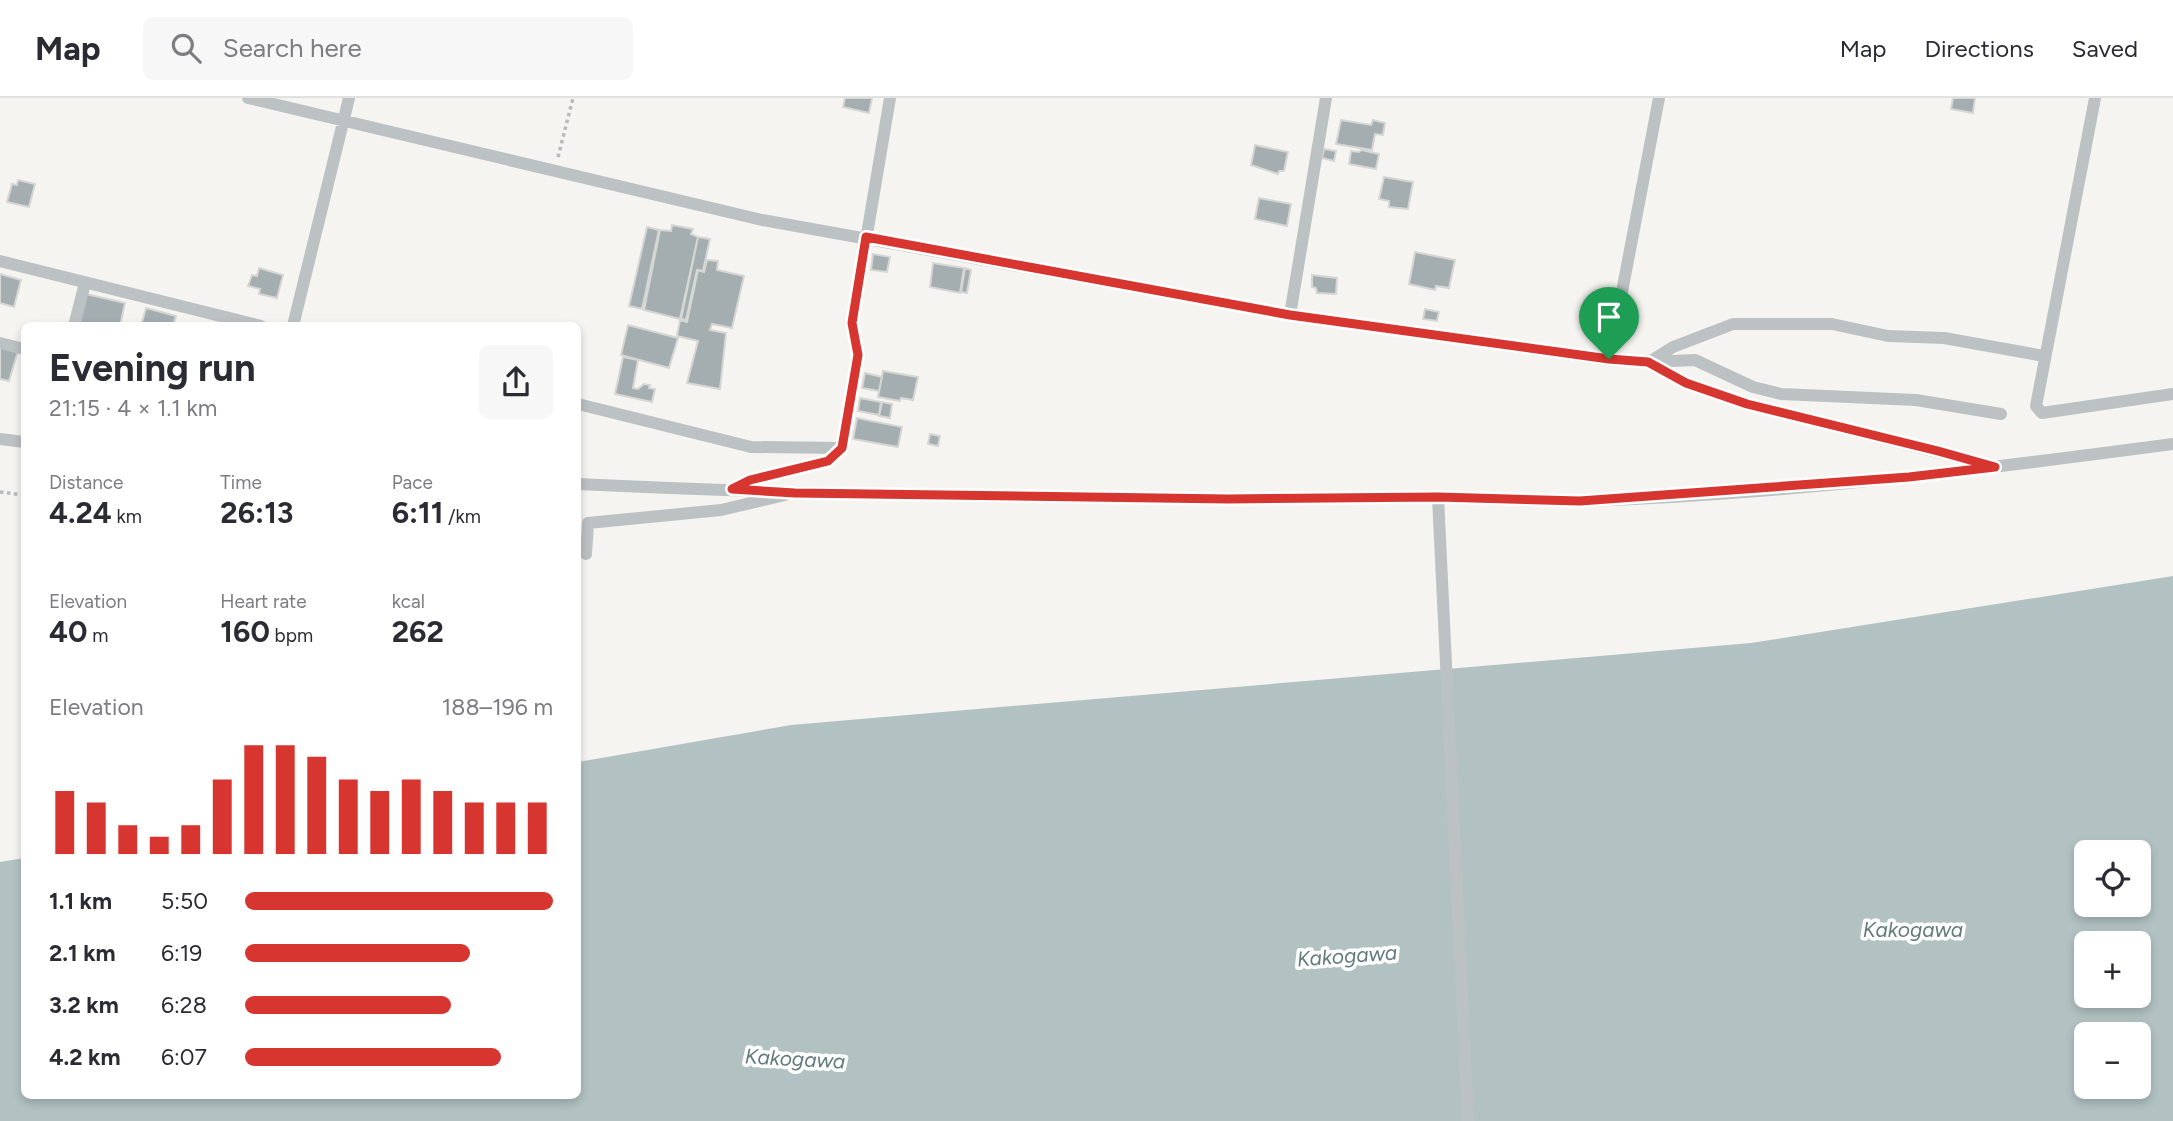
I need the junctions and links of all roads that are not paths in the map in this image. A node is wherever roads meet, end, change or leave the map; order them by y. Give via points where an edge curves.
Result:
1 (248, 98) edge
2 (349, 98) edge
3 (890, 98) edge
4 (1326, 98) edge
5 (1659, 98) edge
6 (2095, 98) edge
7 (343, 122) junction
8 (866, 237) junction
9 (0, 261) edge
10 (85, 283) junction
11 (1290, 315) junction
12 (75, 322) edge
13 (245, 322) edge
14 (294, 322) edge
15 (0, 342) edge
16 (21, 348) edge
17 (2044, 356) junction
18 (1609, 359) junction
19 (1648, 362) junction
20 (2173, 394) edge
21 (581, 405) edge
22 (2001, 414) dead end
23 (0, 439) edge
24 (21, 442) edge
25 (2173, 444) edge
26 (842, 448) junction
27 (1995, 467) junction
28 (581, 484) edge
29 (732, 489) junction
30 (795, 493) junction
31 (1438, 497) junction
32 (586, 554) dead end
33 (1468, 1121) edge

1 - 7 street
2 - 7 street
3 - 8 street
4 - 11 street
5 - 18 street
6 - 17 street
7 - 8 street via 762,220
7 - 14 street
8 - 11 street
8 - 26 street via 852,323 858,355
9 - 10 street
10 - 12 street
10 - 13 street
11 - 18 street
15 - 16 street
17 - 19 street via 1944,338 1888,336 1832,324 1733,324 1673,346
17 - 20 street via 2036,406 2042,413
18 - 19 street
19 - 22 street via 1695,360 1753,387 1781,394 1916,400
19 - 27 street via 1686,383 1747,404
21 - 26 street via 751,447
23 - 24 street
25 - 27 street
26 - 29 street via 828,461 750,480
27 - 31 street via 1580,501
28 - 29 street
29 - 30 street
30 - 31 street
30 - 32 street via 721,510 588,523
31 - 33 street

